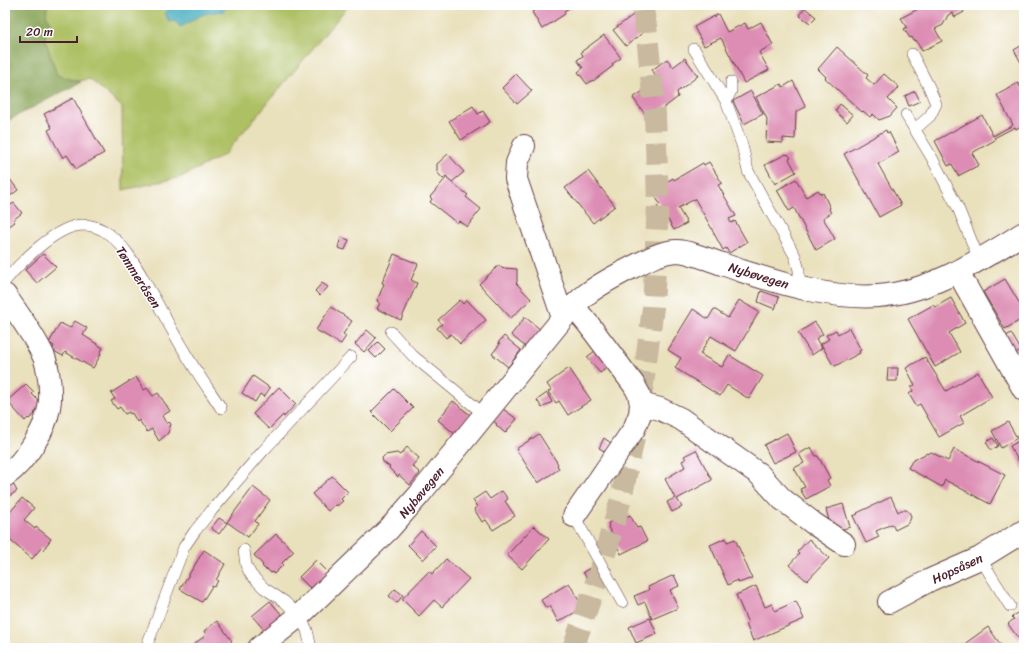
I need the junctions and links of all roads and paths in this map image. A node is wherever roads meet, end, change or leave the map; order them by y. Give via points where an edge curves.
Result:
1 (694, 49) dead end
2 (912, 54) dead end
3 (731, 82) dead end
4 (726, 101) junction
5 (906, 115) dead end
6 (915, 129) junction
7 (524, 146) dead end
8 (1024, 233) edge
9 (966, 268) junction
10 (5, 281) edge
11 (799, 287) junction
12 (5, 295) edge
13 (568, 312) junction
14 (391, 332) dead end
15 (351, 357) dead end
16 (1024, 390) edge
17 (641, 404) junction
18 (221, 408) dead end
19 (485, 415) junction
20 (5, 476) edge
21 (574, 516) joint
22 (1024, 531) edge
23 (844, 544) dead end
24 (244, 550) dead end
25 (980, 558) junction
26 (622, 602) dead end
27 (889, 602) dead end
28 (1010, 606) dead end
29 (299, 616) junction
30 (146, 648) edge
31 (259, 648) edge
32 (311, 648) edge

1 - 4 lane
2 - 6 lane via 936,104 930,116
3 - 4 lane via 731,91
4 - 11 lane via 742,145 748,171 795,256 799,270
5 - 6 lane
6 - 9 lane via 958,208 976,252
7 - 13 street via 516,163 516,179
8 - 9 street, Nybøvegen
9 - 11 street, Nybøvegen via 933,283 904,292 878,296 843,296
9 - 16 street
10 - 18 lane, Tømmeråsen via 30,255 58,234 81,225 101,228 123,248 136,267 198,374
11 - 13 street, Nybøvegen via 690,253 676,251 648,259 599,285
12 - 20 street via 28,328 45,359 50,385 50,410 27,455
13 - 17 street via 589,325 634,385
13 - 19 street, Nybøvegen
14 - 19 lane via 414,356
15 - 30 lane via 263,451 191,537 184,547
17 - 21 street via 634,429
17 - 23 street via 681,419 759,474 782,499
19 - 29 street, Nybøvegen via 389,529
21 - 26 lane
22 - 25 street, Hopsåsen
24 - 29 lane via 246,565 251,575
25 - 27 street, Hopsåsen
25 - 28 lane
29 - 31 street, Nybøvegen
29 - 32 lane

